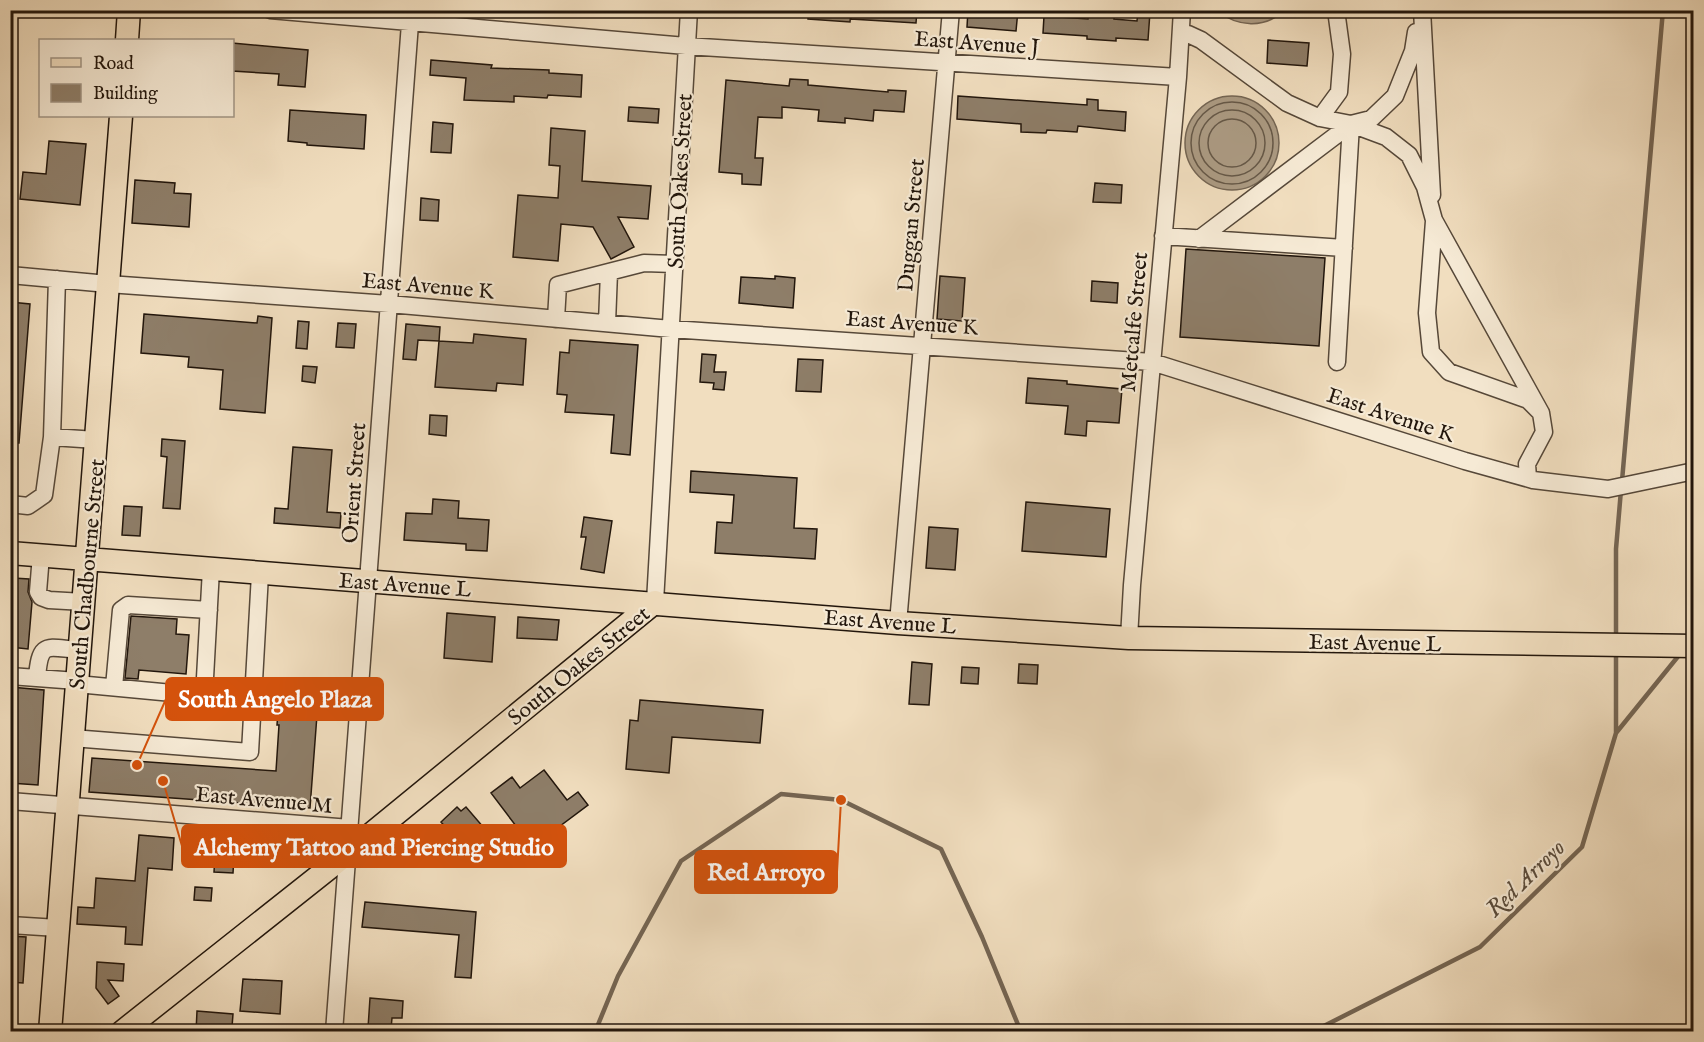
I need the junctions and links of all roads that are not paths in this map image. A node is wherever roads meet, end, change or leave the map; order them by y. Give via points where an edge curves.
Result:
1 (129, 10) edge
2 (270, 10) edge
3 (689, 10) edge
4 (951, 10) edge
5 (1182, 10) edge
6 (1336, 10) edge
7 (1420, 10) edge
8 (410, 16) edge
9 (1181, 34) junction
10 (127, 39) edge
11 (686, 45) junction
12 (948, 63) junction
13 (1178, 77) junction
14 (121, 117) edge
15 (1320, 118) junction
16 (1351, 124) junction
17 (1434, 220) junction
18 (1163, 236) junction
19 (1199, 239) junction
20 (1344, 248) junction
21 (674, 264) junction
22 (609, 272) junction
23 (10, 275) edge
24 (57, 279) junction
25 (108, 285) junction
26 (389, 304) junction
27 (556, 319) junction
28 (607, 323) junction
29 (671, 329) junction
30 (921, 345) junction
31 (1152, 362) junction
32 (1337, 362) dead end
33 (1541, 413) junction
34 (51, 437) junction
35 (96, 440) junction
36 (1694, 471) edge
37 (1528, 478) junction
38 (10, 504) edge
39 (10, 553) edge
40 (41, 555) junction
41 (88, 558) junction
42 (211, 569) junction
43 (260, 574) junction
44 (368, 582) junction
45 (84, 602) junction
46 (655, 602) junction
47 (209, 610) junction
48 (898, 623) junction
49 (1129, 638) junction
50 (1694, 646) edge
51 (80, 650) junction
52 (10, 676) edge
53 (37, 678) junction
54 (77, 682) junction
55 (114, 687) junction
56 (204, 696) junction
57 (253, 699) junction
58 (358, 708) junction
59 (72, 738) junction
60 (10, 801) edge
61 (67, 805) junction
62 (350, 828) junction
63 (348, 853) junction
64 (10, 925) edge
65 (58, 928) junction
66 (124, 1030) edge
67 (50, 1032) edge
68 (334, 1032) edge

1 - 10 main road
2 - 8 street, East Avenue J
3 - 11 street, South Oakes Street
4 - 12 street, Duggan Street
5 - 9 street, Metcalfe Street
6 - 15 street via 1342,54 1339,92
7 - 16 street via 1413,51 1395,96 1371,119
7 - 17 street
8 - 11 street, East Avenue J
8 - 26 street, Orient Street
9 - 13 street, Metcalfe Street
9 - 15 street via 1201,40 1287,103
11 - 12 street, East Avenue J
11 - 21 street, South Oakes Street
12 - 13 street, East Avenue J
12 - 30 street, Duggan Street
13 - 18 street, Metcalfe Street
14 - 25 main road, South Chadbourne Street
15 - 16 street
16 - 17 street via 1386,137 1409,155 1425,187
16 - 19 street
16 - 20 street
17 - 33 street
17 - 33 street via 1427,313 1431,352 1449,372 1528,400
18 - 19 street
18 - 31 street, Metcalfe Street
19 - 20 street
20 - 32 street
21 - 22 street via 644,264
21 - 29 street, South Oakes Street
22 - 27 street via 558,285
22 - 28 street
23 - 24 street, East Avenue K
24 - 25 street, East Avenue K
24 - 34 street
25 - 26 street, East Avenue K
25 - 35 main road, South Chadbourne Street
26 - 27 street, East Avenue K
26 - 44 street, Orient Street
27 - 28 street, East Avenue K
28 - 29 street, East Avenue K
29 - 30 street, East Avenue K
29 - 46 street, South Oakes Street
30 - 31 street, East Avenue K
30 - 48 street, Duggan Street
31 - 37 street, East Avenue K
31 - 49 street, Metcalfe Street
33 - 37 street via 1544,432 1527,464
34 - 35 street
34 - 38 street via 44,495 28,506
35 - 41 main road, South Chadbourne Street
36 - 37 street, East Avenue K via 1609,488
39 - 40 main road, East Avenue L
40 - 41 main road, East Avenue L
40 - 45 street via 40,597
41 - 42 main road, East Avenue L
41 - 45 main road, South Chadbourne Street
42 - 43 main road, East Avenue L
42 - 47 street
43 - 44 main road, East Avenue L
43 - 57 street
44 - 46 main road, East Avenue L
44 - 58 street, Orient Street
45 - 51 main road, South Chadbourne Street
46 - 48 main road, East Avenue L
46 - 63 main road, South Oakes Street
47 - 55 street via 128,605 121,610
47 - 56 street
48 - 49 main road, East Avenue L
49 - 50 main road, East Avenue L
51 - 53 street via 41,651
51 - 54 main road, South Chadbourne Street
52 - 53 street
53 - 54 street
54 - 55 street
54 - 59 main road, South Chadbourne Street
55 - 56 street
56 - 57 street
57 - 58 street
57 - 59 street via 250,752
58 - 62 street, Orient Street
59 - 61 main road, South Chadbourne Street
60 - 61 street, East Avenue M
61 - 62 street, East Avenue M
61 - 65 main road, South Chadbourne Street
62 - 63 street, Orient Street
63 - 66 main road, South Oakes Street
63 - 68 street, Orient Street
64 - 65 street
65 - 67 main road, South Chadbourne Street

